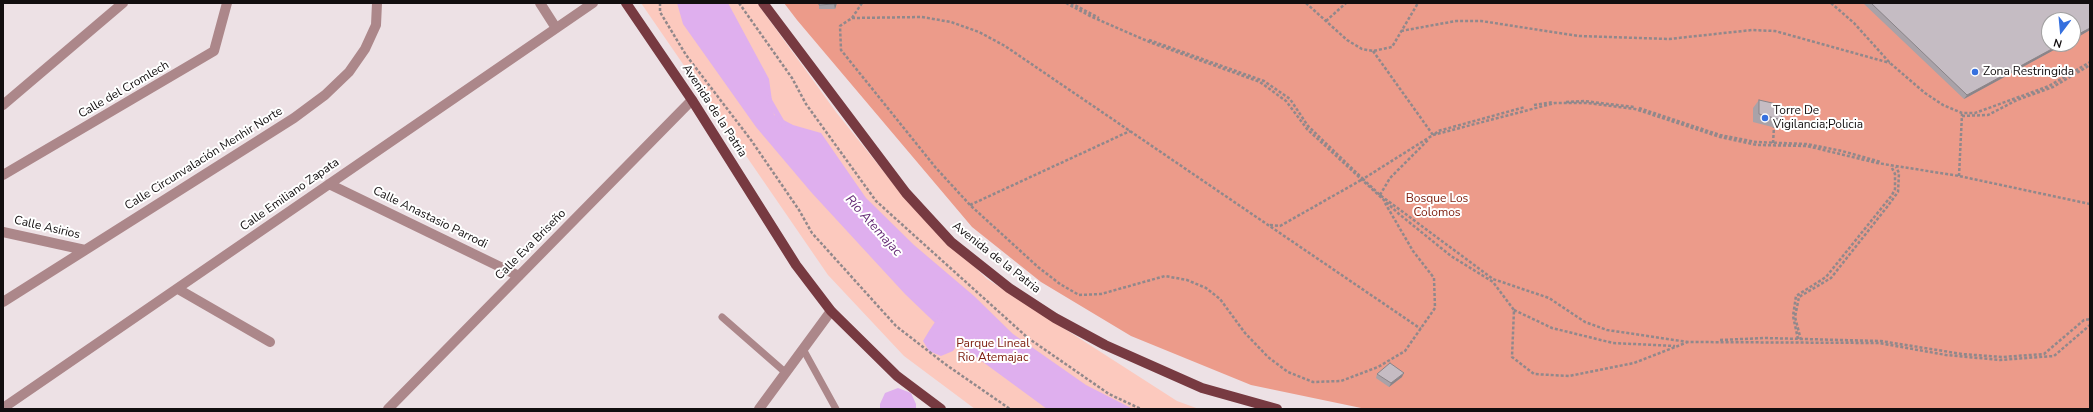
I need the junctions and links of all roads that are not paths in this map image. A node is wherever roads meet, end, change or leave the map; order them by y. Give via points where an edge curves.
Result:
1 (123, 3) edge
2 (227, 3) edge
3 (377, 3) edge
4 (540, 3) edge
5 (593, 3) edge
6 (626, 3) edge
7 (763, 3) edge
8 (556, 28) junction
9 (692, 100) junction
10 (3, 105) edge
11 (3, 175) edge
12 (329, 184) junction
13 (3, 232) edge
14 (85, 250) junction
15 (519, 276) junction
16 (178, 288) junction
17 (3, 302) edge
18 (831, 311) junction
19 (722, 317) dead end
20 (270, 342) dead end
21 (803, 349) junction
22 (786, 373) junction
23 (5, 408) edge
24 (388, 409) edge
25 (759, 409) edge
26 (836, 409) edge
27 (941, 409) edge
28 (1277, 409) edge

1 - 10 street
2 - 11 street, Calle del Cromlech via 214,50
3 - 14 street, Calle Circunvalación Menhir Norte via 376,25 365,49 349,72 325,95 294,118
4 - 8 street
5 - 8 street, Calle Emiliano Zapata
6 - 9 main road, Avenida de la Patria
7 - 28 main road, Avenida de la Patria via 906,193 951,242 1055,318 1105,345 1202,388
8 - 12 street, Calle Emiliano Zapata
9 - 15 street, Calle Eva Briseño
9 - 18 main road, Avenida de la Patria via 796,265
12 - 15 street, Calle Anastasio Parrodi
12 - 16 street, Calle Emiliano Zapata
13 - 14 street, Calle Asirios
14 - 17 street, Calle Circunvalación Menhir Norte
15 - 24 street, Calle Eva Briseño
16 - 20 street
16 - 23 street, Calle Emiliano Zapata
18 - 21 street
18 - 27 main road, Avenida de la Patria via 897,376
19 - 22 lane
21 - 22 street
21 - 26 lane
22 - 25 street

